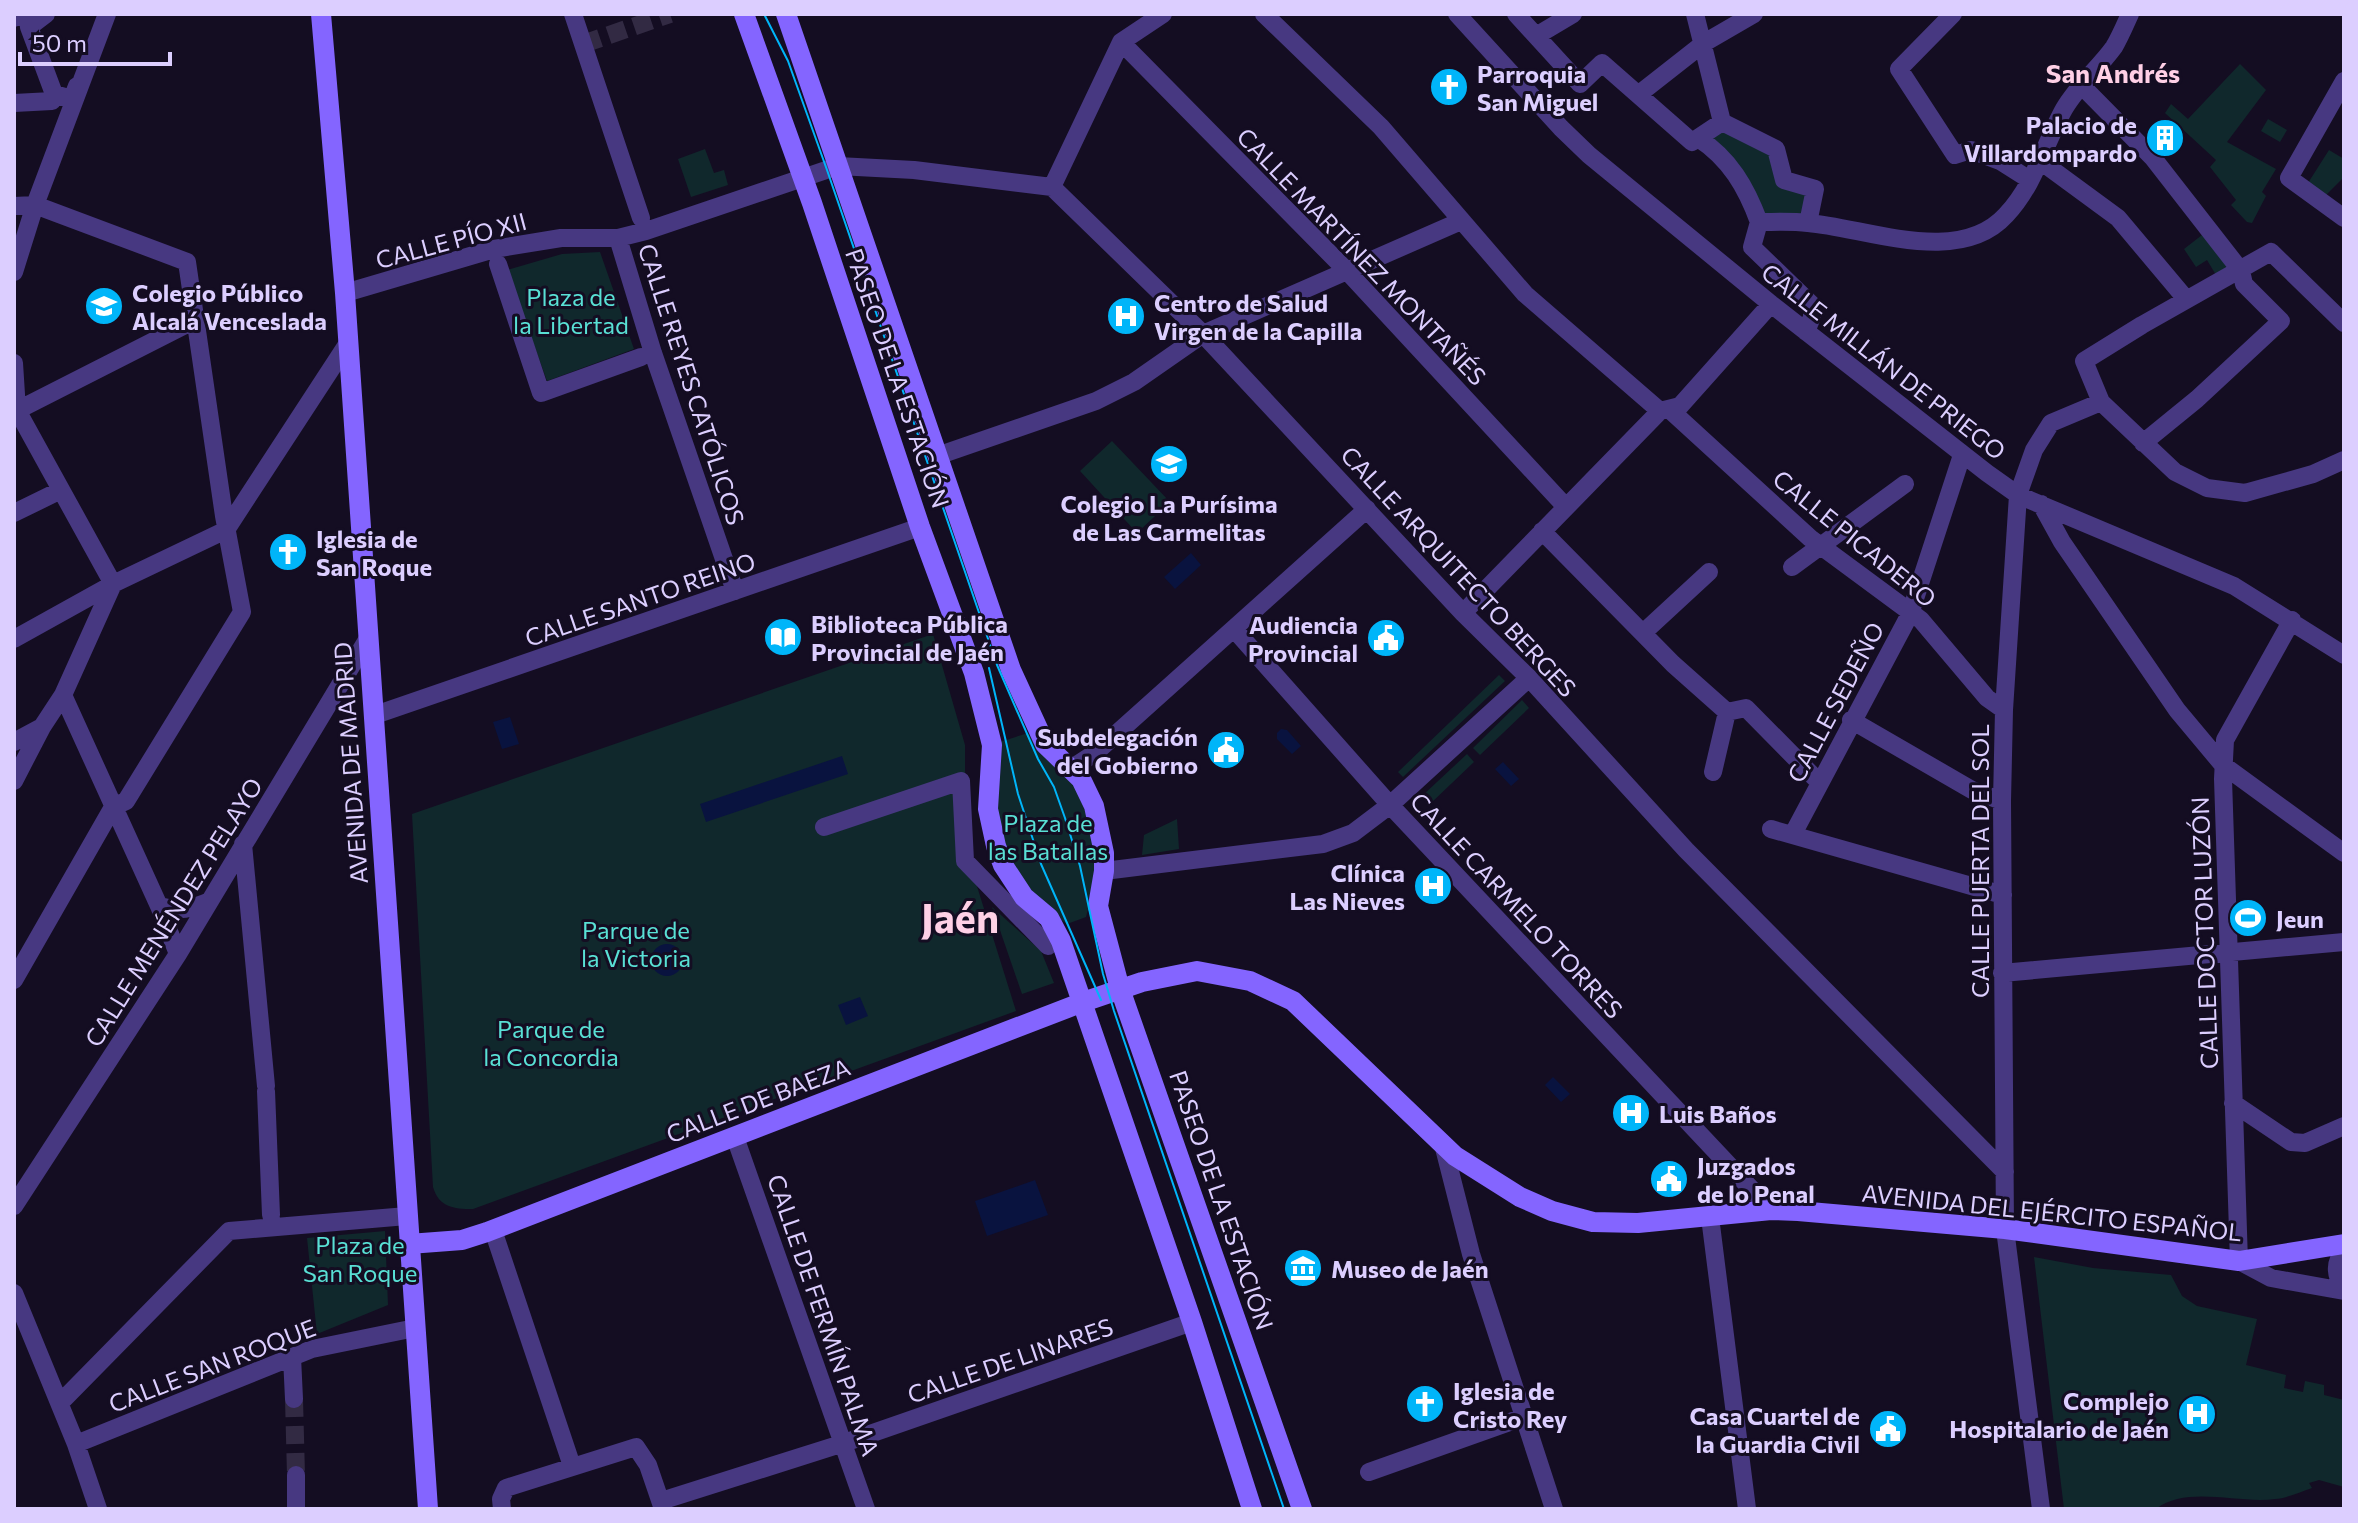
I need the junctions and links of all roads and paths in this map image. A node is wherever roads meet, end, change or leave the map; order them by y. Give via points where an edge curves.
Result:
1 (46, 14) edge
2 (104, 14) edge
3 (321, 14) edge
4 (573, 14) edge
5 (744, 14) edge
6 (786, 14) edge
7 (1163, 14) edge
8 (1264, 14) edge
9 (1457, 14) edge
10 (1516, 14) edge
11 (1573, 14) edge
12 (1695, 14) edge
13 (1754, 14) edge
14 (1953, 14) edge
15 (2130, 14) edge
16 (17, 16) edge
17 (1536, 36) junction
18 (1121, 42) junction
19 (1704, 43) junction
20 (2344, 81) edge
21 (2080, 84) junction
22 (1639, 94) junction
23 (52, 101) junction
24 (14, 103) edge
25 (1722, 122) junction
26 (65, 130) junction
27 (1698, 138) junction
28 (2039, 160) junction
29 (838, 166) junction
30 (803, 178) junction
31 (2030, 180) junction
32 (1052, 187) junction
33 (35, 205) junction
34 (14, 206) edge
35 (641, 218) dead end
36 (2344, 218) edge
37 (1461, 221) junction
38 (1759, 222) junction
39 (1808, 223) junction
40 (618, 238) junction
41 (498, 264) dead end
42 (1346, 270) junction
43 (2241, 271) junction
44 (14, 272) edge
45 (345, 293) junction
46 (2186, 299) junction
47 (1771, 304) junction
48 (195, 320) junction
49 (2344, 323) edge
50 (1806, 332) junction
51 (1203, 334) junction
52 (348, 343) junction
53 (641, 357) dead end
54 (14, 363) edge
55 (2101, 402) junction
56 (1665, 410) junction
57 (16, 411) edge
58 (2143, 443) junction
59 (1962, 455) junction
60 (937, 456) junction
61 (2344, 460) edge
62 (1905, 484) dead end
63 (61, 490) junction
64 (2018, 495) junction
65 (2041, 504) junction
66 (1566, 507) junction
67 (1367, 509) junction
68 (14, 513) edge
69 (920, 527) junction
70 (226, 530) junction
71 (1542, 531) junction
72 (1820, 545) junction
73 (1792, 567) dead end
74 (1709, 572) dead end
75 (113, 584) junction
76 (735, 591) junction
77 (1463, 613) junction
78 (1910, 614) junction
79 (2292, 620) junction
80 (1234, 629) junction
81 (1644, 632) junction
82 (14, 639) edge
83 (367, 640) junction
84 (2344, 655) edge
85 (1529, 678) junction
86 (63, 695) junction
87 (2004, 710) junction
88 (1727, 712) junction
89 (375, 715) junction
90 (1851, 720) junction
91 (42, 727) junction
92 (14, 742) edge
93 (2223, 765) junction
94 (1072, 768) junction
95 (1713, 772) dead end
96 (14, 781) edge
97 (1819, 782) junction
98 (2002, 801) junction
99 (1390, 805) junction
100 (113, 807) junction
101 (824, 827) dead end
102 (1771, 829) dead end
103 (1793, 834) junction
104 (243, 844) junction
105 (2344, 853) edge
106 (1104, 871) junction
107 (2003, 895) junction
108 (210, 901) junction
109 (159, 906) junction
110 (2344, 942) edge
111 (1048, 946) dead end
112 (2230, 953) junction
113 (178, 954) junction
114 (2002, 973) junction
115 (14, 980) edge
116 (1120, 989) junction
117 (1083, 1002) junction
118 (2233, 1103) junction
119 (2344, 1126) edge
120 (735, 1137) junction
121 (1443, 1144) junction
122 (2005, 1172) junction
123 (14, 1206) edge
124 (1771, 1210) junction
125 (271, 1215) dead end
126 (407, 1216) junction
127 (1710, 1217) junction
128 (2005, 1229) junction
129 (493, 1230) junction
130 (409, 1244) junction
131 (2344, 1244) edge
132 (2344, 1252) edge
133 (2239, 1261) junction
134 (2344, 1290) edge
135 (14, 1293) edge
136 (1192, 1322) junction
137 (415, 1328) junction
138 (292, 1357) junction
139 (294, 1399) tunnel mouth
140 (60, 1403) junction
141 (1524, 1417) junction
142 (844, 1443) junction
143 (76, 1444) junction
144 (572, 1466) junction
145 (1369, 1472) dead end
146 (296, 1475) tunnel mouth
147 (662, 1505) edge
148 (98, 1509) edge
149 (296, 1509) edge
150 (428, 1509) edge
151 (502, 1509) edge
152 (866, 1509) edge
153 (1252, 1509) edge
154 (1302, 1509) edge
155 (1554, 1509) edge
156 (1747, 1509) edge
157 (2041, 1509) edge

1 - 2 street via 29,27 54,94 72,99
2 - 26 street
3 - 45 street, AVENIDA DE MADRID
4 - 35 street
5 - 30 street, PASEO DE LA ESTACIÓN
6 - 29 street, PASEO DE LA ESTACIÓN
7 - 18 street
8 - 37 street, CALLE PICADERO via 1381,127
9 - 47 street, CALLE MILLÁN DE PRIEGO via 1589,155
10 - 17 street
11 - 17 street
12 - 19 street
13 - 19 street
14 - 31 street via 1899,69 1955,155 1971,150
15 - 21 street via 2115,46
16 - 23 street
17 - 22 street via 1580,84 1602,63
18 - 32 street
18 - 42 street, CALLE MARTÍNEZ MONTAÑÉS
19 - 22 street
19 - 25 street
20 - 36 street via 2289,178
21 - 28 street
21 - 43 street via 2153,158
22 - 27 street via 1692,142
23 - 24 street
23 - 26 street
25 - 27 street
25 - 39 street via 1776,149 1784,180 1815,189
26 - 33 street
27 - 38 street via 1746,187
28 - 31 street
28 - 46 street via 2118,218
29 - 30 street
29 - 32 street
29 - 60 street, PASEO DE LA ESTACIÓN
30 - 40 street, CALLE PÍO XII
30 - 69 street, PASEO DE LA ESTACIÓN
31 - 39 street via 1992,230 1962,240 1903,240
32 - 51 street, CALLE ARQUITECTO BERGES
33 - 34 street
33 - 44 street
33 - 48 street via 187,262
37 - 42 street
37 - 56 street, CALLE PICADERO via 1525,294
38 - 39 street
38 - 50 street via 1752,247 1812,305
40 - 45 street, CALLE PÍO XII via 561,238 494,249
40 - 76 street, CALLE REYES CATÓLICOS
41 - 53 street via 541,393
42 - 51 street
42 - 66 street, CALLE MARTÍNEZ MONTAÑÉS
43 - 46 street
43 - 49 street via 2271,252
43 - 58 street via 2244,284 2281,321
45 - 52 street, AVENIDA DE MADRID
46 - 55 street via 2084,361
47 - 50 street, CALLE MILLÁN DE PRIEGO
47 - 56 street via 1680,406
48 - 57 street
48 - 70 street
50 - 59 street, CALLE MILLÁN DE PRIEGO
51 - 60 street via 1134,382 1096,401
51 - 67 street, CALLE ARQUITECTO BERGES
52 - 70 street
52 - 83 street, AVENIDA DE MADRID
54 - 57 street
55 - 58 street
55 - 64 street, CALLE PUERTA DEL SOL via 2051,423 2034,450
56 - 66 street
56 - 72 street, CALLE PICADERO
57 - 63 street
58 - 61 street via 2175,472 2207,488 2245,493
59 - 64 street, CALLE MILLÁN DE PRIEGO
59 - 78 street, CALLE SEDEÑO
60 - 94 street, PASEO DE LA ESTACIÓN via 1011,670 1045,744
62 - 72 street
63 - 68 street
63 - 75 street
64 - 65 street, CALLE MILLÁN DE PRIEGO
64 - 87 street, CALLE PUERTA DEL SOL
65 - 79 street, CALLE MILLÁN DE PRIEGO via 2234,586
65 - 93 street via 2177,710
66 - 71 street
67 - 77 street, CALLE ARQUITECTO BERGES
67 - 80 street
69 - 76 street, CALLE SANTO REINO
69 - 117 street, PASEO DE LA ESTACIÓN via 987,718 993,761 988,809 996,846 1024,897 1049,918
70 - 75 street
70 - 100 street via 242,612 126,801
71 - 77 street
71 - 81 street
72 - 73 street
72 - 78 street, CALLE PICADERO
74 - 81 street
75 - 82 street
75 - 86 street
76 - 89 street, CALLE SANTO REINO
77 - 85 street, CALLE ARQUITECTO BERGES
78 - 87 street, CALLE PICADERO
78 - 90 street, CALLE SEDEÑO
79 - 84 street, CALLE MILLÁN DE PRIEGO
79 - 93 street, CALLE DOCTOR LUZÓN via 2225,740
80 - 94 street
80 - 99 street, CALLE CARMELO TORRES
81 - 88 street
83 - 89 street, AVENIDA DE MADRID
83 - 104 street, CALLE MENÉNDEZ PELAYO
85 - 99 street
85 - 122 street, CALLE ARQUITECTO BERGES via 1686,850
86 - 91 street
86 - 100 street
87 - 98 street, CALLE PUERTA DEL SOL
88 - 95 street
88 - 97 street via 1746,708
89 - 126 street, AVENIDA DE MADRID
90 - 97 street, CALLE SEDEÑO
90 - 98 street via 1972,790
91 - 92 street
91 - 96 street
93 - 105 street
93 - 112 street, CALLE DOCTOR LUZÓN
94 - 106 street via 1097,815
97 - 103 street, CALLE SEDEÑO
98 - 107 street, CALLE PUERTA DEL SOL
99 - 106 street via 1353,833 1323,844
99 - 124 street, CALLE CARMELO TORRES
100 - 109 street
100 - 115 street
101 - 111 street via 961,781 965,861
102 - 103 street
103 - 107 street
104 - 108 street, CALLE MENÉNDEZ PELAYO
104 - 125 street via 266,1089
106 - 116 street, PASEO DE LA ESTACIÓN via 1098,906
107 - 114 street, CALLE PUERTA DEL SOL
108 - 109 street via 188,910
108 - 113 street, CALLE MENÉNDEZ PELAYO
109 - 113 street
110 - 112 street
112 - 114 street
112 - 118 street, CALLE DOCTOR LUZÓN
113 - 123 street, CALLE MENÉNDEZ PELAYO
114 - 122 street, CALLE PUERTA DEL SOL
116 - 117 street, CALLE DE BAEZA
116 - 121 street, AVENIDA DEL EJÉRCITO ESPAÑOL via 1197,971 1250,981 1293,1001
116 - 154 street, PASEO DE LA ESTACIÓN
117 - 120 street, CALLE DE BAEZA
117 - 136 street
118 - 119 street via 2291,1142 2305,1143
118 - 133 street, CALLE DOCTOR LUZÓN
120 - 129 street, CALLE DE BAEZA
120 - 142 street, CALLE DE FERMÍN PALMA
121 - 127 street, AVENIDA DEL EJÉRCITO ESPAÑOL via 1520,1197 1552,1211 1593,1222
121 - 141 street via 1471,1254
122 - 128 street, CALLE PUERTA DEL SOL
124 - 127 street, AVENIDA DEL EJÉRCITO ESPAÑOL
124 - 128 street, AVENIDA DEL EJÉRCITO ESPAÑOL
126 - 130 street, AVENIDA DE MADRID
126 - 140 street via 229,1231
127 - 156 street
128 - 133 street, AVENIDA DEL EJÉRCITO ESPAÑOL
128 - 157 street, CALLE PUERTA DEL SOL
129 - 130 street, CALLE DE BAEZA via 462,1240
129 - 144 street
130 - 137 street, AVENIDA DE MADRID
131 - 133 street, AVENIDA DEL EJÉRCITO ESPAÑOL
132 - 134 street via 2336,1271
133 - 134 street via 2271,1278
135 - 140 street
136 - 142 street, CALLE DE LINARES
136 - 153 street
137 - 138 street, CALLE SAN ROQUE
137 - 150 street, AVENIDA DE MADRID
138 - 139 street
138 - 143 street, CALLE SAN ROQUE
140 - 143 street
141 - 145 street
141 - 155 street
142 - 147 street, CALLE DE LINARES
142 - 152 street, CALLE DE FERMÍN PALMA
143 - 148 street
144 - 147 street via 636,1447
144 - 151 street via 506,1488
146 - 149 street

